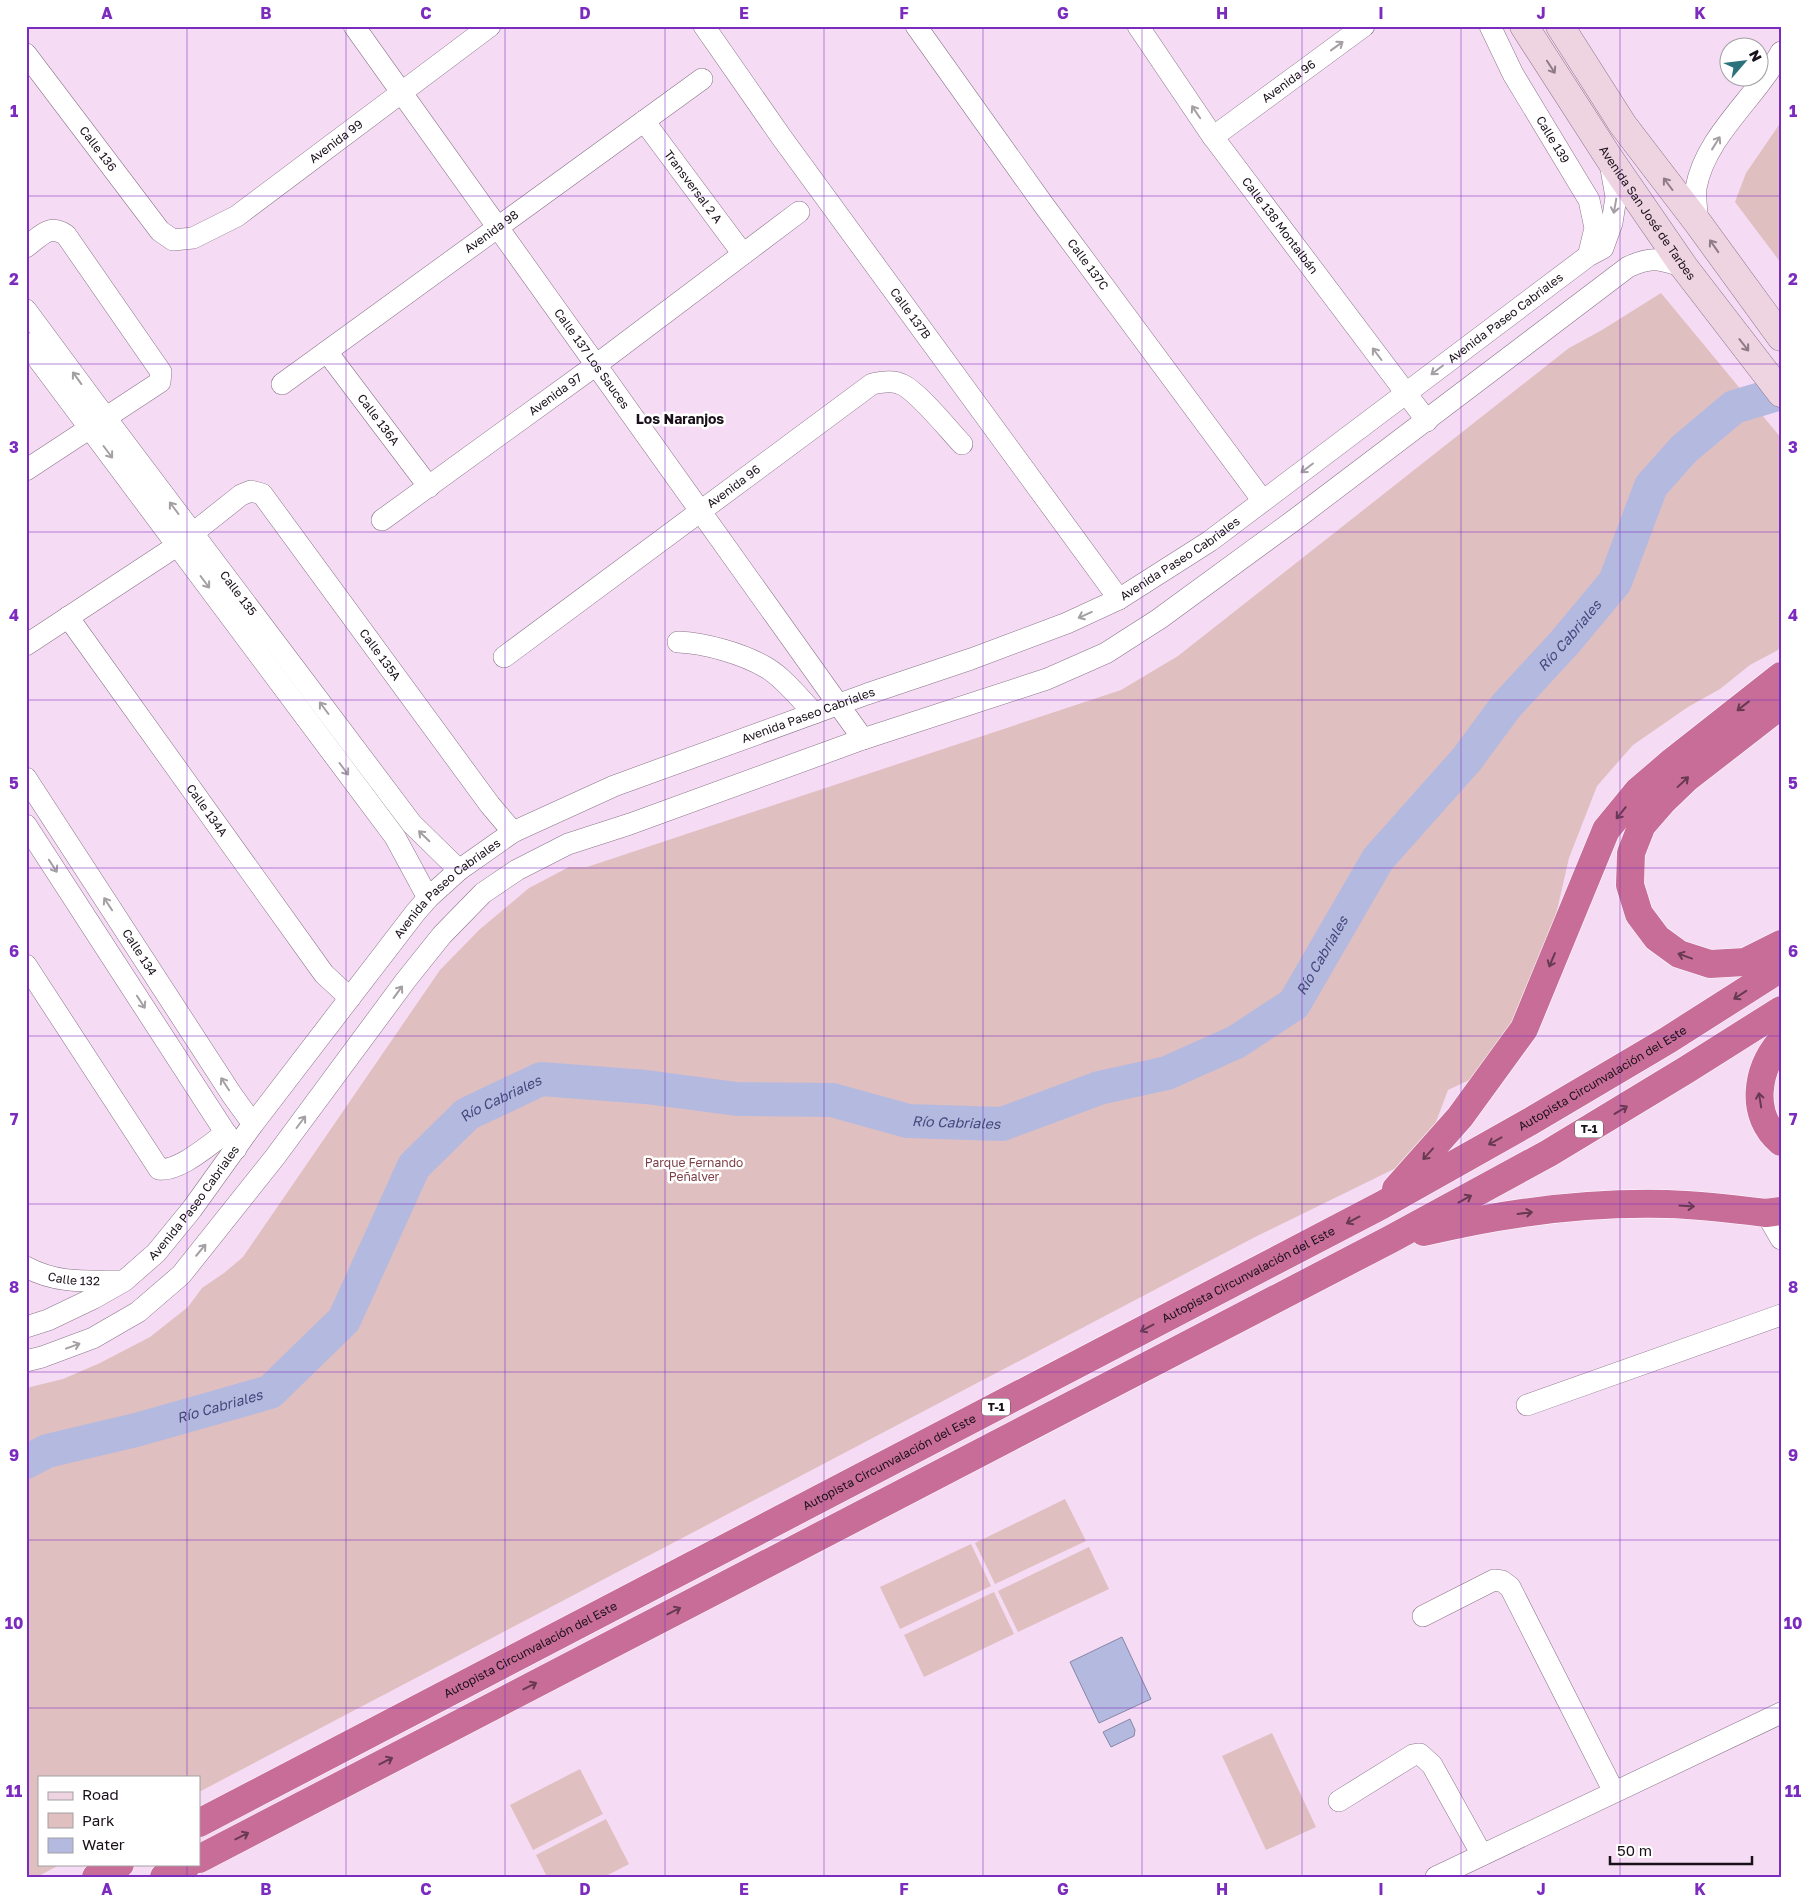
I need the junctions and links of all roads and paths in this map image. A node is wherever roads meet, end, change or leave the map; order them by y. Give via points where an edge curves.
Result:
1 (354, 26) edge
2 (490, 26) edge
3 (704, 26) edge
4 (916, 26) edge
5 (1138, 26) edge
6 (1364, 26) edge
7 (1490, 26) edge
8 (1524, 26) edge
9 (1560, 26) edge
10 (1781, 52) edge
11 (26, 54) edge
12 (702, 79) dead end
13 (402, 93) junction
14 (644, 121) junction
15 (1213, 137) junction
16 (1610, 158) junction
17 (799, 212) dead end
18 (1698, 222) junction
19 (496, 227) junction
20 (173, 240) joint
21 (26, 247) edge
22 (743, 254) junction
23 (1588, 256) junction
24 (1684, 267) junction
25 (26, 310) edge
26 (1781, 337) edge
27 (26, 343) edge
28 (327, 352) junction
29 (596, 365) junction
30 (282, 384) dead end
31 (1407, 392) junction
32 (1781, 393) edge
33 (1427, 421) junction
34 (98, 424) junction
35 (962, 444) dead end
36 (26, 470) edge
37 (429, 487) junction
38 (1263, 501) junction
39 (700, 512) junction
40 (382, 520) dead end
41 (186, 540) junction
42 (1119, 599) junction
43 (68, 617) junction
44 (678, 642) dead end
45 (26, 645) edge
46 (504, 657) dead end
47 (1781, 676) edge
48 (838, 704) junction
49 (1781, 705) edge
50 (814, 714) junction
51 (863, 739) junction
52 (26, 778) edge
53 (26, 825) edge
54 (513, 832) junction
55 (459, 870) junction
56 (428, 898) junction
57 (1781, 944) edge
58 (26, 965) edge
59 (1781, 968) edge
60 (350, 998) junction
61 (1781, 1010) edge
62 (1781, 1041) edge
63 (253, 1124) junction
64 (231, 1141) junction
65 (1781, 1142) edge
66 (1382, 1205) junction
67 (1774, 1212) edge
68 (1391, 1239) junction
69 (1781, 1240) edge
70 (26, 1267) edge
71 (124, 1281) junction
72 (1781, 1316) edge
73 (26, 1327) edge
74 (26, 1361) edge
75 (1527, 1405) dead end
76 (1423, 1616) dead end
77 (1781, 1713) edge
78 (1614, 1792) junction
79 (1339, 1801) dead end
80 (200, 1823) edge
81 (1482, 1855) junction
82 (200, 1858) edge
83 (116, 1866) edge
84 (184, 1866) edge
85 (96, 1877) edge
86 (164, 1877) edge
87 (1436, 1877) edge

1 - 13 street, Calle 137 Los Sauces
2 - 13 street, Avenida 99
3 - 42 street, Calle 137B via 782,138
4 - 38 street, Calle 137C via 1037,196
15 -> 5 street, Calle 138 Montalbán
15 -> 6 street, Avenida 96
7 - 23 street, Calle 139 via 1513,74 1589,200 1595,228
8 -> 16 street, Avenida San José de Tarbes
18 -> 9 street via 1623,125
18 -> 10 street via 1696,189 1704,162
11 - 20 street, Calle 136 via 160,231
12 - 14 street, Avenida 98
13 - 19 street, Calle 137 Los Sauces
13 - 20 street, Avenida 99 via 237,216 193,238
14 - 19 street, Avenida 98
14 - 22 street, Transversal 2 A
31 -> 15 street, Calle 138 Montalbán
16 -> 23 street, Avenida Paseo Cabriales via 1616,197 1612,224 1603,248
16 - 24 street, Avenida San José de Tarbes
17 - 22 street, Avenida 97
26 -> 18 street
19 - 28 street, Avenida 98
19 - 29 street, Calle 137 Los Sauces
21 - 34 street via 49,230 58,229 66,235 161,372 160,382
22 - 29 street, Avenida 97
23 -> 31 street, Avenida Paseo Cabriales
24 -> 32 street, Avenida San José de Tarbes
24 - 33 street via 1646,259 1628,267
34 -> 25 street, Calle 135
27 - 34 street, Calle 135
28 - 30 street, Avenida 98
28 - 37 street, Calle 136A
29 - 37 street, Avenida 97
29 - 39 street, Calle 137 Los Sauces
31 - 33 street, Calle 138 Montalbán
31 -> 38 street, Avenida Paseo Cabriales
33 - 51 street via 1167,613 1106,653 1047,679
34 - 36 street
34 - 41 street, Calle 135
35 - 39 street, Avenida 96 via 903,385 887,381 872,384
37 - 40 street, Avenida 97
38 - 42 street, Avenida Paseo Cabriales via 1210,541
39 - 46 street, Avenida 96
39 - 48 street, Calle 137 Los Sauces
41 - 43 street
41 - 54 street, Calle 135A via 241,495 251,491 262,494
55 -> 41 street, Calle 135 via 412,824
41 -> 56 street, Calle 135 via 395,837
42 -> 48 street, Avenida Paseo Cabriales via 1067,623 971,659
43 - 45 street
43 - 60 street, Calle 134A via 324,974
44 - 50 street via 696,642 767,668
47 -> 66 highway via 1638,791 1606,830 1524,1029 1460,1118
48 - 50 street, Avenida Paseo Cabriales
48 - 51 street, Calle 137 Los Sauces
57 -> 49 highway via 1745,962 1710,964 1679,954 1657,938 1639,914 1630,885 1631,853 1647,819 1687,778
50 - 54 street, Avenida Paseo Cabriales via 614,786
74 -> 51 street via 93,1338 138,1312 181,1275 275,1157 406,980 442,935 483,893 517,870 568,844
63 -> 52 street, Calle 134
53 -> 64 street, Calle 134
54 - 55 street, Avenida Paseo Cabriales
55 - 56 street, Avenida Paseo Cabriales
56 - 60 street, Avenida Paseo Cabriales
58 - 64 street via 159,1169 168,1169
59 -> 66 highway, Autopista Circunvalación del Este / T-1 via 1651,1050
60 - 63 street, Avenida Paseo Cabriales
68 -> 61 highway, T-1 via 1549,1153
65 -> 62 highway via 1774,1137 1762,1115 1758,1092 1764,1065
63 - 64 street, Avenida Paseo Cabriales
64 - 71 street, Avenida Paseo Cabriales via 192,1209 156,1253
66 -> 80 highway, Autopista Circunvalación del Este / T-1
68 -> 67 highway via 1463,1223 1568,1208 1667,1204
67 - 69 street
82 -> 68 highway, T-1
70 - 71 street, Calle 132 via 52,1279
71 - 73 street, Avenida Paseo Cabriales via 78,1306
72 - 75 street
76 - 78 street via 1494,1580 1510,1587
77 - 78 street
78 - 81 street
79 - 81 street via 1413,1755 1420,1754 1432,1766
81 - 87 street
83 - 85 highway
84 - 86 highway

